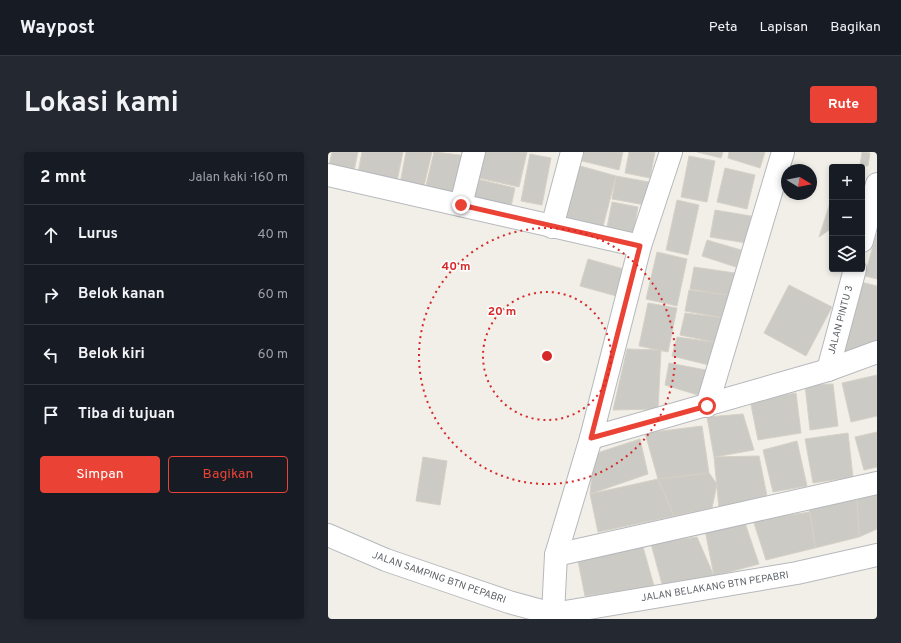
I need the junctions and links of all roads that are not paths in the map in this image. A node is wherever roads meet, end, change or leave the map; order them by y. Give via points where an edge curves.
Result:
1 (474, 152) edge
2 (572, 152) edge
3 (671, 152) edge
4 (783, 152) edge
5 (328, 175) edge
6 (877, 184) edge
7 (461, 205) junction
8 (552, 227) junction
9 (863, 236) edge
10 (640, 246) junction
11 (853, 272) edge
12 (877, 352) edge
13 (828, 370) junction
14 (707, 406) junction
15 (591, 438) junction
16 (877, 483) edge
17 (328, 535) edge
18 (556, 555) junction
19 (877, 555) edge
20 (553, 614) junction

1 - 7 street
2 - 8 street
3 - 10 street
4 - 14 street
5 - 7 street
6 - 9 street
7 - 8 street
8 - 10 street
10 - 15 street
11 - 13 street, JALAN PINTU 3
12 - 13 street
13 - 14 street
14 - 15 street
15 - 18 street
16 - 18 street
17 - 20 street, JALAN SAMPING BTN PEPABRI via 386,560 509,602
18 - 20 street
19 - 20 street, JALAN BELAKANG BTN PEPABRI via 797,573

